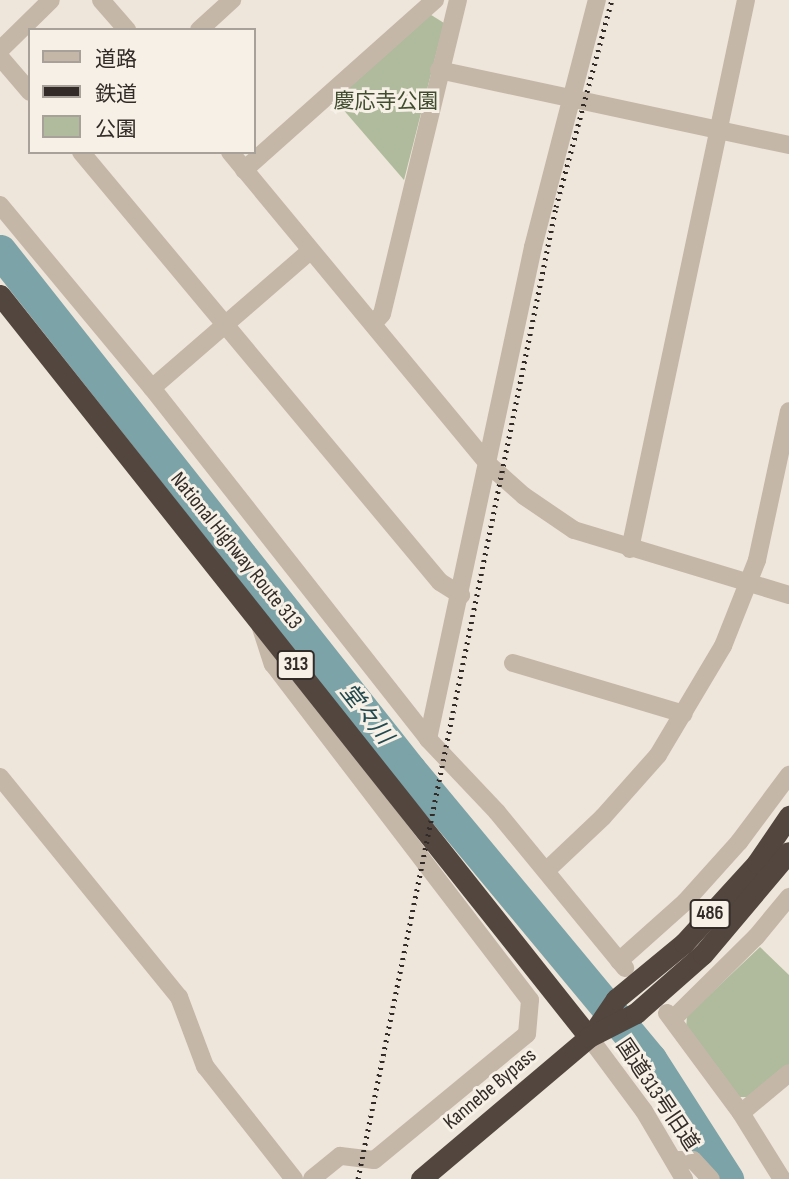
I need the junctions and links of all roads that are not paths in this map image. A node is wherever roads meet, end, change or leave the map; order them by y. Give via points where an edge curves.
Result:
1 (51, 0) edge
2 (101, 0) edge
3 (232, 0) edge
4 (435, 0) edge
5 (458, 0) edge
6 (597, 0) edge
7 (746, 0) edge
8 (125, 28) edge
9 (201, 28) edge
10 (0, 50) edge
11 (0, 57) edge
12 (439, 70) junction
13 (28, 90) edge
14 (569, 99) junction
15 (718, 131) junction
16 (789, 145) edge
17 (83, 154) edge
18 (232, 154) edge
19 (244, 170) junction
20 (0, 205) edge
21 (309, 252) junction
22 (2, 301) edge
23 (224, 322) junction
24 (373, 324) junction
25 (152, 388) junction
26 (789, 411) edge
27 (488, 464) junction
28 (630, 549) junction
29 (748, 583) junction
30 (461, 595) junction
31 (789, 595) edge
32 (257, 616) junction
33 (513, 663) dead end
34 (684, 714) junction
35 (428, 739) junction
36 (789, 775) edge
37 (0, 777) edge
38 (789, 816) edge
39 (789, 852) edge
40 (547, 870) junction
41 (789, 897) edge
42 (623, 1008) junction
43 (589, 1037) junction
44 (789, 1073) edge
45 (741, 1113) junction
46 (675, 1160) junction
47 (294, 1179) edge
48 (312, 1179) edge
49 (421, 1179) edge
50 (684, 1179) edge
51 (711, 1179) edge
52 (782, 1179) edge

1 - 10 street
2 - 8 street
3 - 9 street
4 - 19 street
5 - 12 street
6 - 14 street
7 - 15 street
11 - 13 street
12 - 14 street
12 - 24 street via 382,314
14 - 15 street
14 - 27 street
15 - 16 street
15 - 28 street
17 - 23 street
18 - 19 street
19 - 21 street
20 - 25 street
21 - 23 street
21 - 24 street
22 - 32 highway, National Highway Route 313 / 313
23 - 25 street
23 - 30 street via 440,582
24 - 27 street
25 - 35 street
26 - 29 street
27 - 28 street via 574,530
27 - 30 street
28 - 29 street
29 - 31 street
29 - 34 street via 723,646
30 - 35 street
32 - 43 highway, National Highway Route 313 / 313
32 - 48 street via 273,664 530,1000 527,1034 374,1160 340,1156
33 - 34 street
34 - 40 street via 621,797
35 - 40 street
36 - 40 street via 740,842 622,965
37 - 47 street via 179,997 205,1066
38 - 42 highway, 486 via 757,863
39 - 42 highway, 486 via 703,954
41 - 45 street via 756,937 670,1016
42 - 43 highway, 486
43 - 46 street, 国道313号旧道
43 - 49 highway, Kannebe Bypass
44 - 45 street
45 - 52 street
46 - 50 street, 国道313号旧道
46 - 51 street via 693,1160

